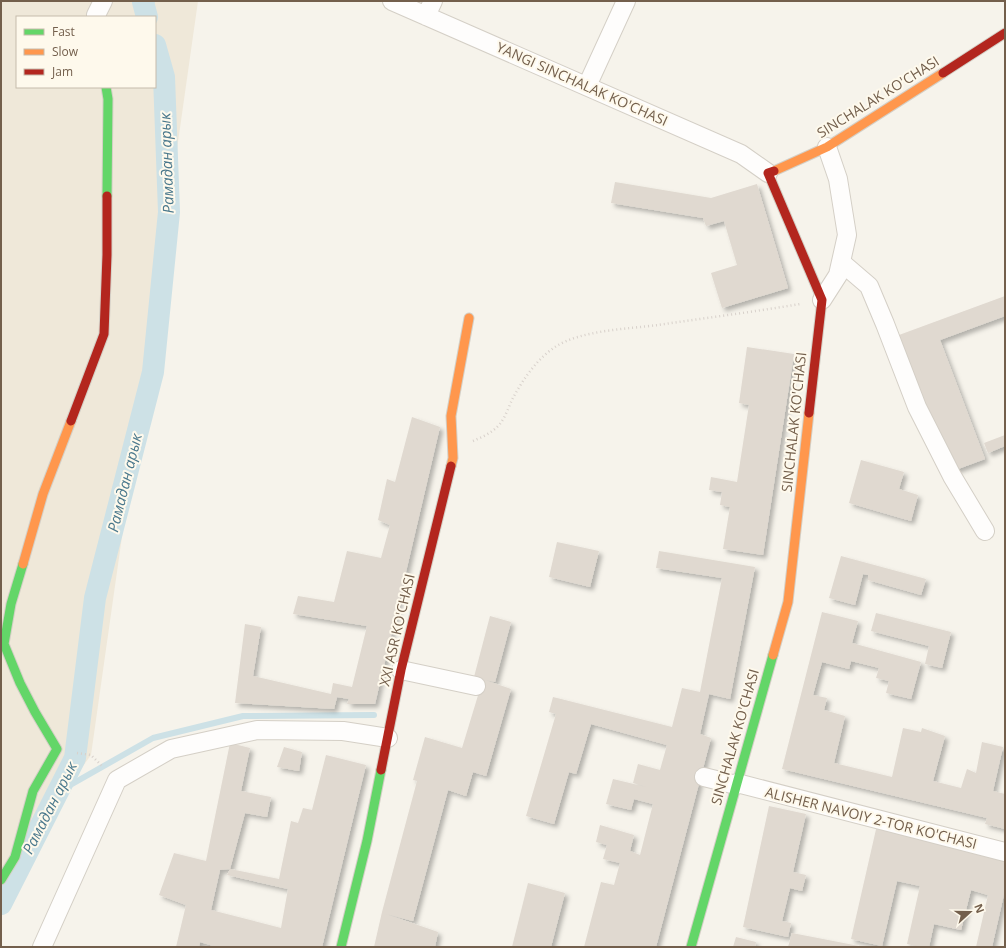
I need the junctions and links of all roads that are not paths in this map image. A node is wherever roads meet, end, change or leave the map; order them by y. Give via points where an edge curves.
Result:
1 (103, 1) edge
2 (392, 1) edge
3 (626, 1) edge
4 (430, 8) edge
5 (96, 16) edge
6 (1005, 33) edge
7 (586, 86) junction
8 (106, 88) edge
9 (827, 147) junction
10 (768, 173) junction
11 (841, 262) junction
12 (822, 300) junction
13 (469, 318) dead end
14 (985, 531) dead end
15 (3, 642) edge
16 (401, 670) junction
17 (476, 686) dead end
18 (388, 738) junction
19 (704, 777) dead end
20 (736, 784) junction
21 (1005, 852) edge
22 (1, 880) edge
23 (42, 947) edge
24 (340, 947) edge
25 (692, 947) edge

1 - 5 street
2 - 4 street, YANGI SINCHALAK KO'CHASI
3 - 7 street
4 - 7 street, YANGI SINCHALAK KO'CHASI
6 - 9 street, SINCHALAK KO'CHASI
7 - 10 street, YANGI SINCHALAK KO'CHASI via 741,154
8 - 15 street via 107,247 104,334 44,494 11,604
9 - 10 street, SINCHALAK KO'CHASI
9 - 11 street via 838,178 847,235
10 - 12 street, SINCHALAK KO'CHASI
11 - 12 street via 838,275
11 - 14 street via 869,286 917,407 952,476
12 - 20 street, SINCHALAK KO'CHASI via 788,602
13 - 16 street, XXI ASR KO'CHASI via 451,416 453,458
15 - 22 street via 34,712 57,749 33,791 15,857
16 - 17 street
16 - 18 street, XXI ASR KO'CHASI
18 - 23 street via 343,731 257,730 171,749 117,780
18 - 24 street, XXI ASR KO'CHASI
19 - 20 street, ALISHER NAVOIY 2-TOR KO'CHASI
20 - 21 street, ALISHER NAVOIY 2-TOR KO'CHASI
20 - 25 street, SINCHALAK KO'CHASI

